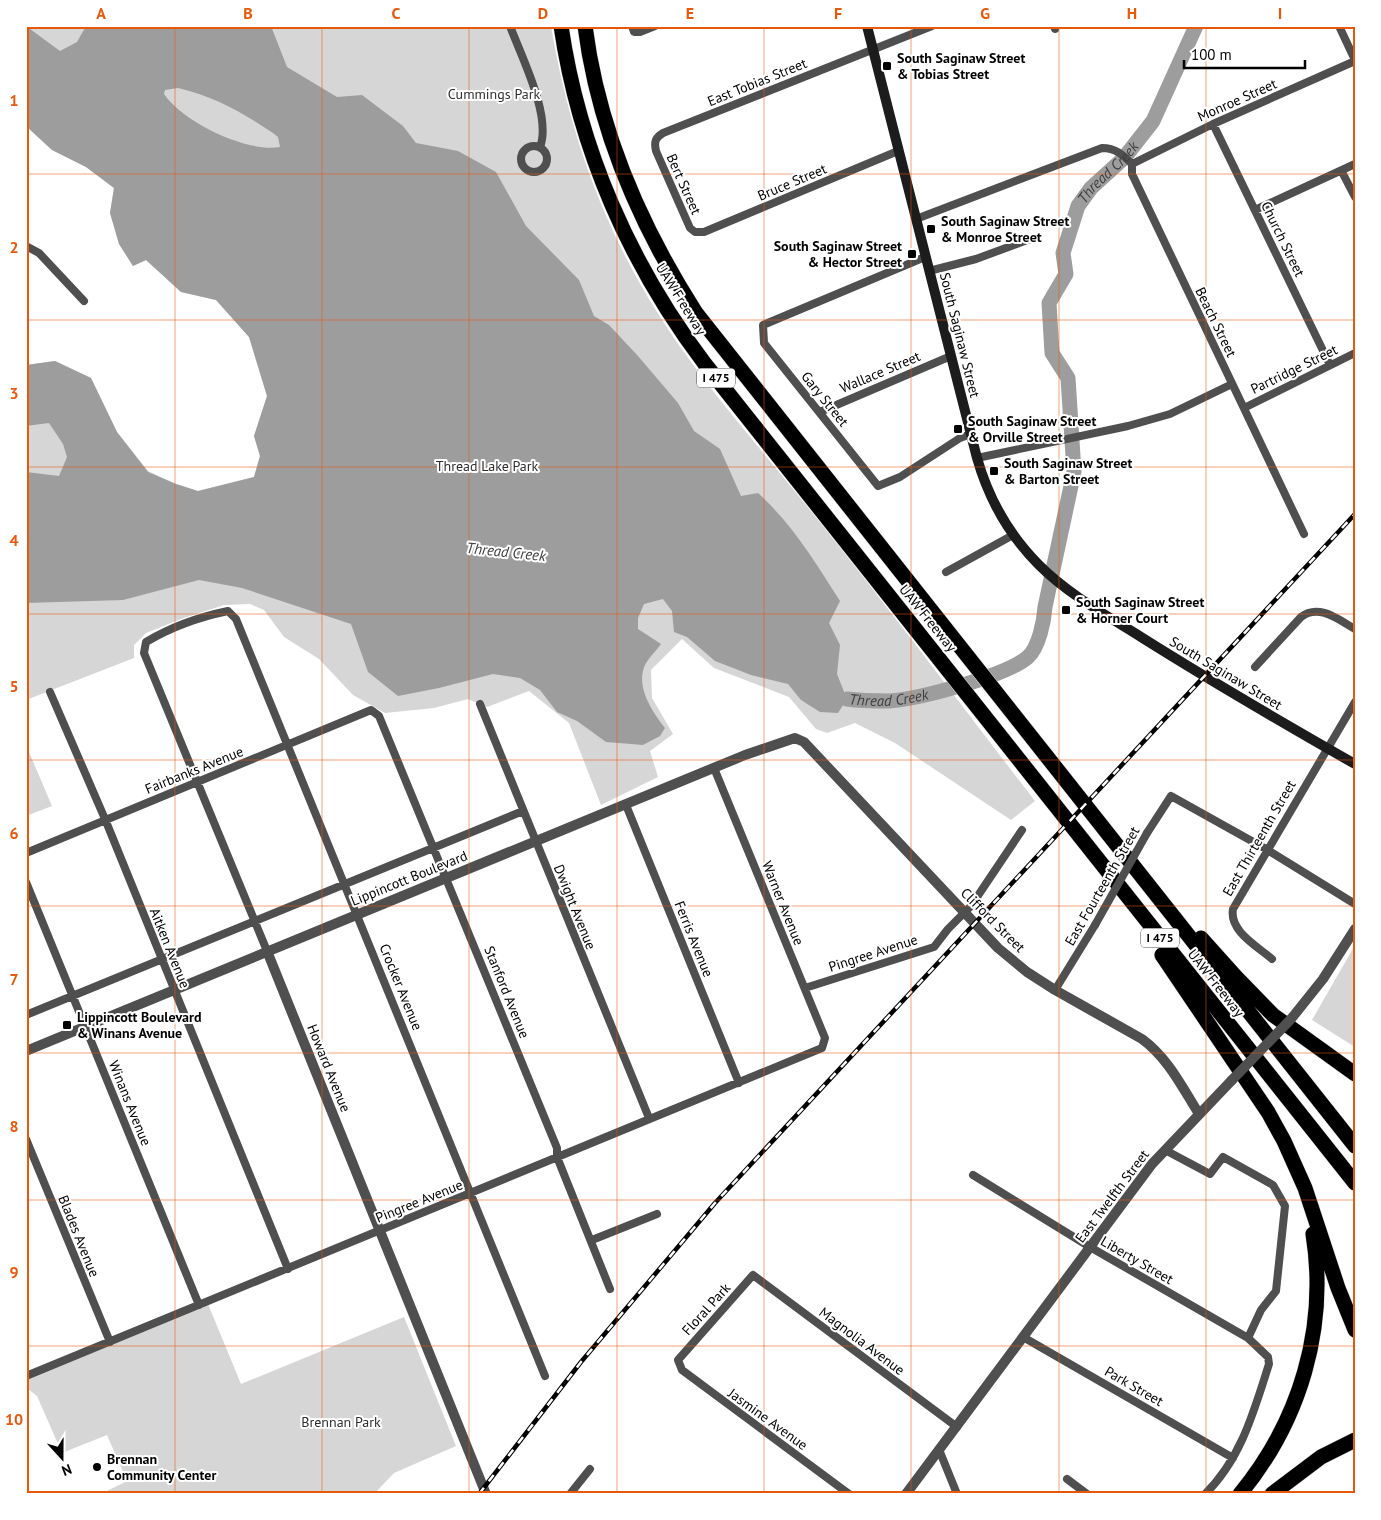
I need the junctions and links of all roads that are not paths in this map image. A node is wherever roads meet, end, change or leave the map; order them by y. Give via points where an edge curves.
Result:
1 (510, 26) edge
2 (562, 26) edge
3 (585, 26) edge
4 (632, 26) edge
5 (655, 26) edge
6 (867, 26) edge
7 (932, 26) edge
8 (1340, 26) edge
9 (873, 48) junction
10 (1355, 60) edge
11 (1213, 124) junction
12 (655, 143) joint
13 (540, 147) dead end
14 (898, 151) junction
15 (1132, 164) junction
16 (1354, 164) edge
17 (1342, 172) junction
18 (1355, 197) edge
19 (1255, 210) junction
20 (916, 219) junction
21 (695, 232) joint
22 (1030, 239) dead end
23 (26, 246) edge
24 (925, 257) junction
25 (929, 271) junction
26 (84, 301) dead end
27 (1355, 353) edge
28 (951, 356) junction
29 (1330, 365) junction
30 (1232, 384) junction
31 (1244, 408) junction
32 (820, 412) junction
33 (970, 434) junction
34 (977, 458) junction
35 (1304, 534) dead end
36 (1013, 535) junction
37 (946, 572) dead end
38 (1355, 629) edge
39 (144, 653) joint
40 (1255, 668) dead end
41 (50, 692) dead end
42 (1355, 702) edge
43 (480, 704) dead end
44 (371, 710) joint
45 (804, 742) joint
46 (288, 744) junction
47 (1327, 748) junction
48 (1355, 764) edge
49 (714, 768) junction
50 (197, 783) junction
51 (626, 805) junction
52 (523, 811) junction
53 (105, 819) junction
54 (1022, 830) dead end
55 (536, 841) junction
56 (434, 847) junction
57 (1266, 849) junction
58 (26, 852) edge
59 (1121, 852) junction
60 (1098, 858) junction
61 (446, 878) junction
62 (26, 882) edge
63 (345, 883) junction
64 (1355, 904) edge
65 (964, 913) junction
66 (357, 914) junction
67 (253, 922) junction
68 (1355, 928) edge
69 (267, 952) junction
70 (161, 959) junction
71 (1272, 959) dead end
72 (805, 988) junction
73 (174, 990) junction
74 (1055, 990) junction
75 (72, 996) junction
76 (26, 1015) edge
77 (85, 1026) junction
78 (822, 1048) joint
79 (26, 1051) edge
80 (1355, 1074) edge
81 (739, 1083) junction
82 (1199, 1114) junction
83 (649, 1118) junction
84 (26, 1139) edge
85 (1355, 1146) edge
86 (1165, 1150) junction
87 (557, 1157) junction
88 (1293, 1158) junction
89 (973, 1175) dead end
90 (1355, 1183) edge
91 (472, 1193) junction
92 (657, 1214) dead end
93 (381, 1230) junction
94 (592, 1240) junction
95 (1090, 1247) junction
96 (288, 1269) junction
97 (753, 1275) joint
98 (610, 1289) dead end
99 (199, 1305) junction
100 (1355, 1330) edge
101 (1023, 1337) junction
102 (1248, 1338) junction
103 (110, 1342) junction
104 (678, 1360) joint
105 (26, 1376) edge
106 (546, 1376) dead end
107 (957, 1427) junction
108 (1355, 1440) edge
109 (940, 1452) junction
110 (1233, 1458) junction
111 (590, 1469) dead end
112 (1067, 1479) dead end
113 (486, 1494) edge
114 (570, 1494) edge
115 (849, 1494) edge
116 (906, 1494) edge
117 (957, 1494) edge
118 (1087, 1494) edge
119 (1205, 1494) edge
120 (1240, 1494) edge
121 (1272, 1494) edge

1 - 13 street via 537,101 542,131
2 - 60 highway, UAW Freeway / I 475 via 576,97 597,169 628,241 656,293 705,364
3 - 59 highway, UAW Freeway / I 475 via 603,108 619,159 636,202 675,280 713,337
4 - 5 street via 634,32
6 - 9 main road, South Saginaw Street
7 - 9 street, East Tobias Street
8 - 10 street
9 - 12 street, East Tobias Street via 663,133 656,137
9 - 14 main road, South Saginaw Street
10 - 11 street, Monroe Street
11 - 15 street, Monroe Street
11 - 19 street, Church Street
12 - 21 street, Bert Street via 690,228
14 - 20 main road, South Saginaw Street
14 - 21 street, Bruce Street via 704,232
15 - 20 street via 1109,148
15 - 30 street, Beach Street via 1132,174
16 - 17 street
17 - 18 street
17 - 19 street
19 - 29 street, Church Street
20 - 24 main road, South Saginaw Street
22 - 25 street via 976,259
23 - 26 street via 39,253
24 - 25 main road, South Saginaw Street
24 - 32 street, Gary Street via 763,325 764,343
25 - 28 main road, South Saginaw Street
27 - 29 street, Partridge Street
28 - 32 street, Wallace Street
28 - 33 main road, South Saginaw Street
29 - 31 street, Partridge Street
30 - 31 street, Beach Street
30 - 34 street via 1170,414
31 - 35 street, Beach Street
32 - 33 street, Gary Street via 878,486 900,477
33 - 34 main road, South Saginaw Street
34 - 36 main road, South Saginaw Street via 992,502
36 - 37 street
36 - 47 main road, South Saginaw Street via 1040,566 1066,588 1204,677
38 - 40 street via 1326,613 1311,612 1301,617
39 - 46 street, Crocker Avenue via 146,642 166,630 228,611 236,619
39 - 50 street, Howard Avenue
41 - 53 street, Aitken Avenue
42 - 47 street, East Thirteenth Street
43 - 52 street, Dwight Avenue
44 - 46 street, Fairbanks Avenue
44 - 56 street, Stanford Avenue via 379,716
45 - 49 street, Lippincott Boulevard via 795,738 774,744
45 - 65 street, Clifford Street
46 - 50 street, Fairbanks Avenue
46 - 63 street, Crocker Avenue
47 - 48 main road, South Saginaw Street
47 - 57 street, East Thirteenth Street
49 - 51 street, Lippincott Boulevard
49 - 72 street, Warner Avenue
50 - 53 street, Fairbanks Avenue
50 - 67 street, Howard Avenue
51 - 55 street, Lippincott Boulevard
51 - 81 street, Ferris Avenue
52 - 55 street, Dwight Avenue
52 - 56 street, Lippincott Boulevard
53 - 58 street, Fairbanks Avenue
53 - 70 street, Aitken Avenue
54 - 65 street, Pingree Avenue
55 - 61 street, Lippincott Boulevard
55 - 83 street, Dwight Avenue
56 - 61 street, Stanford Avenue
56 - 63 street, Lippincott Boulevard
57 - 64 street
57 - 71 street, East Thirteenth Street via 1231,917 1237,929
57 - 74 street, East Fourteenth Street, bridge via 1171,796
59 - 80 highway via 1249,991 1292,1030
59 - 85 highway, UAW Freeway / I 475
60 - 88 highway via 1268,1112
60 - 90 highway, UAW Freeway / I 475
61 - 66 street, Lippincott Boulevard
61 - 87 street, Stanford Avenue via 557,1148
62 - 75 street, Winans Avenue
63 - 66 street, Crocker Avenue
63 - 67 street, Lippincott Boulevard
65 - 72 street, Pingree Avenue via 934,947
65 - 74 street, Clifford Street via 998,948
66 - 69 street, Lippincott Boulevard
66 - 91 street, Crocker Avenue
67 - 69 street, Howard Avenue
67 - 70 street, Lippincott Boulevard
68 - 82 street, East Twelfth Street, bridge via 1323,979 1292,1019
69 - 73 street, Lippincott Boulevard
69 - 93 street, Howard Avenue
70 - 73 street, Aitken Avenue
70 - 75 street, Lippincott Boulevard
72 - 78 street, Warner Avenue via 825,1038
73 - 77 street, Lippincott Boulevard
73 - 96 street, Aitken Avenue
74 - 82 street, Clifford Street via 1155,1049
75 - 76 street, Lippincott Boulevard
75 - 77 street, Winans Avenue
77 - 79 street, Lippincott Boulevard
77 - 99 street, Winans Avenue
78 - 81 street, Pingree Avenue
81 - 83 street, Pingree Avenue
82 - 86 street, East Twelfth Street
83 - 87 street, Pingree Avenue
84 - 103 street, Blades Avenue
86 - 95 street, East Twelfth Street
86 - 102 street via 1210,1174 1223,1157 1273,1185 1285,1206 1276,1291 1261,1310
87 - 91 street, Pingree Avenue
87 - 94 street, Stanford Avenue
88 - 100 highway
88 - 120 highway via 1315,1248 1318,1291 1314,1331 1304,1376 1290,1415 1268,1456
89 - 95 street, Liberty Street
91 - 93 street, Pingree Avenue
91 - 106 street, Crocker Avenue
92 - 94 street
93 - 96 street, Pingree Avenue
93 - 113 street, Howard Avenue
94 - 98 street, Stanford Avenue
95 - 101 street, East Twelfth Street
95 - 102 street, Liberty Street
96 - 99 street, Pingree Avenue
97 - 104 street, Floral Park
97 - 107 street, Magnolia Avenue
99 - 103 street, Pingree Avenue
101 - 107 street, East Twelfth Street
101 - 110 street, Park Street
102 - 110 street, Liberty Street via 1263,1350 1269,1364 1242,1443
103 - 105 street, Pingree Avenue
104 - 115 street, Jasmine Avenue via 682,1370
107 - 109 street, East Twelfth Street
108 - 121 highway via 1321,1456
109 - 116 street, East Twelfth Street
109 - 117 street
110 - 119 street
111 - 114 street
112 - 118 street

